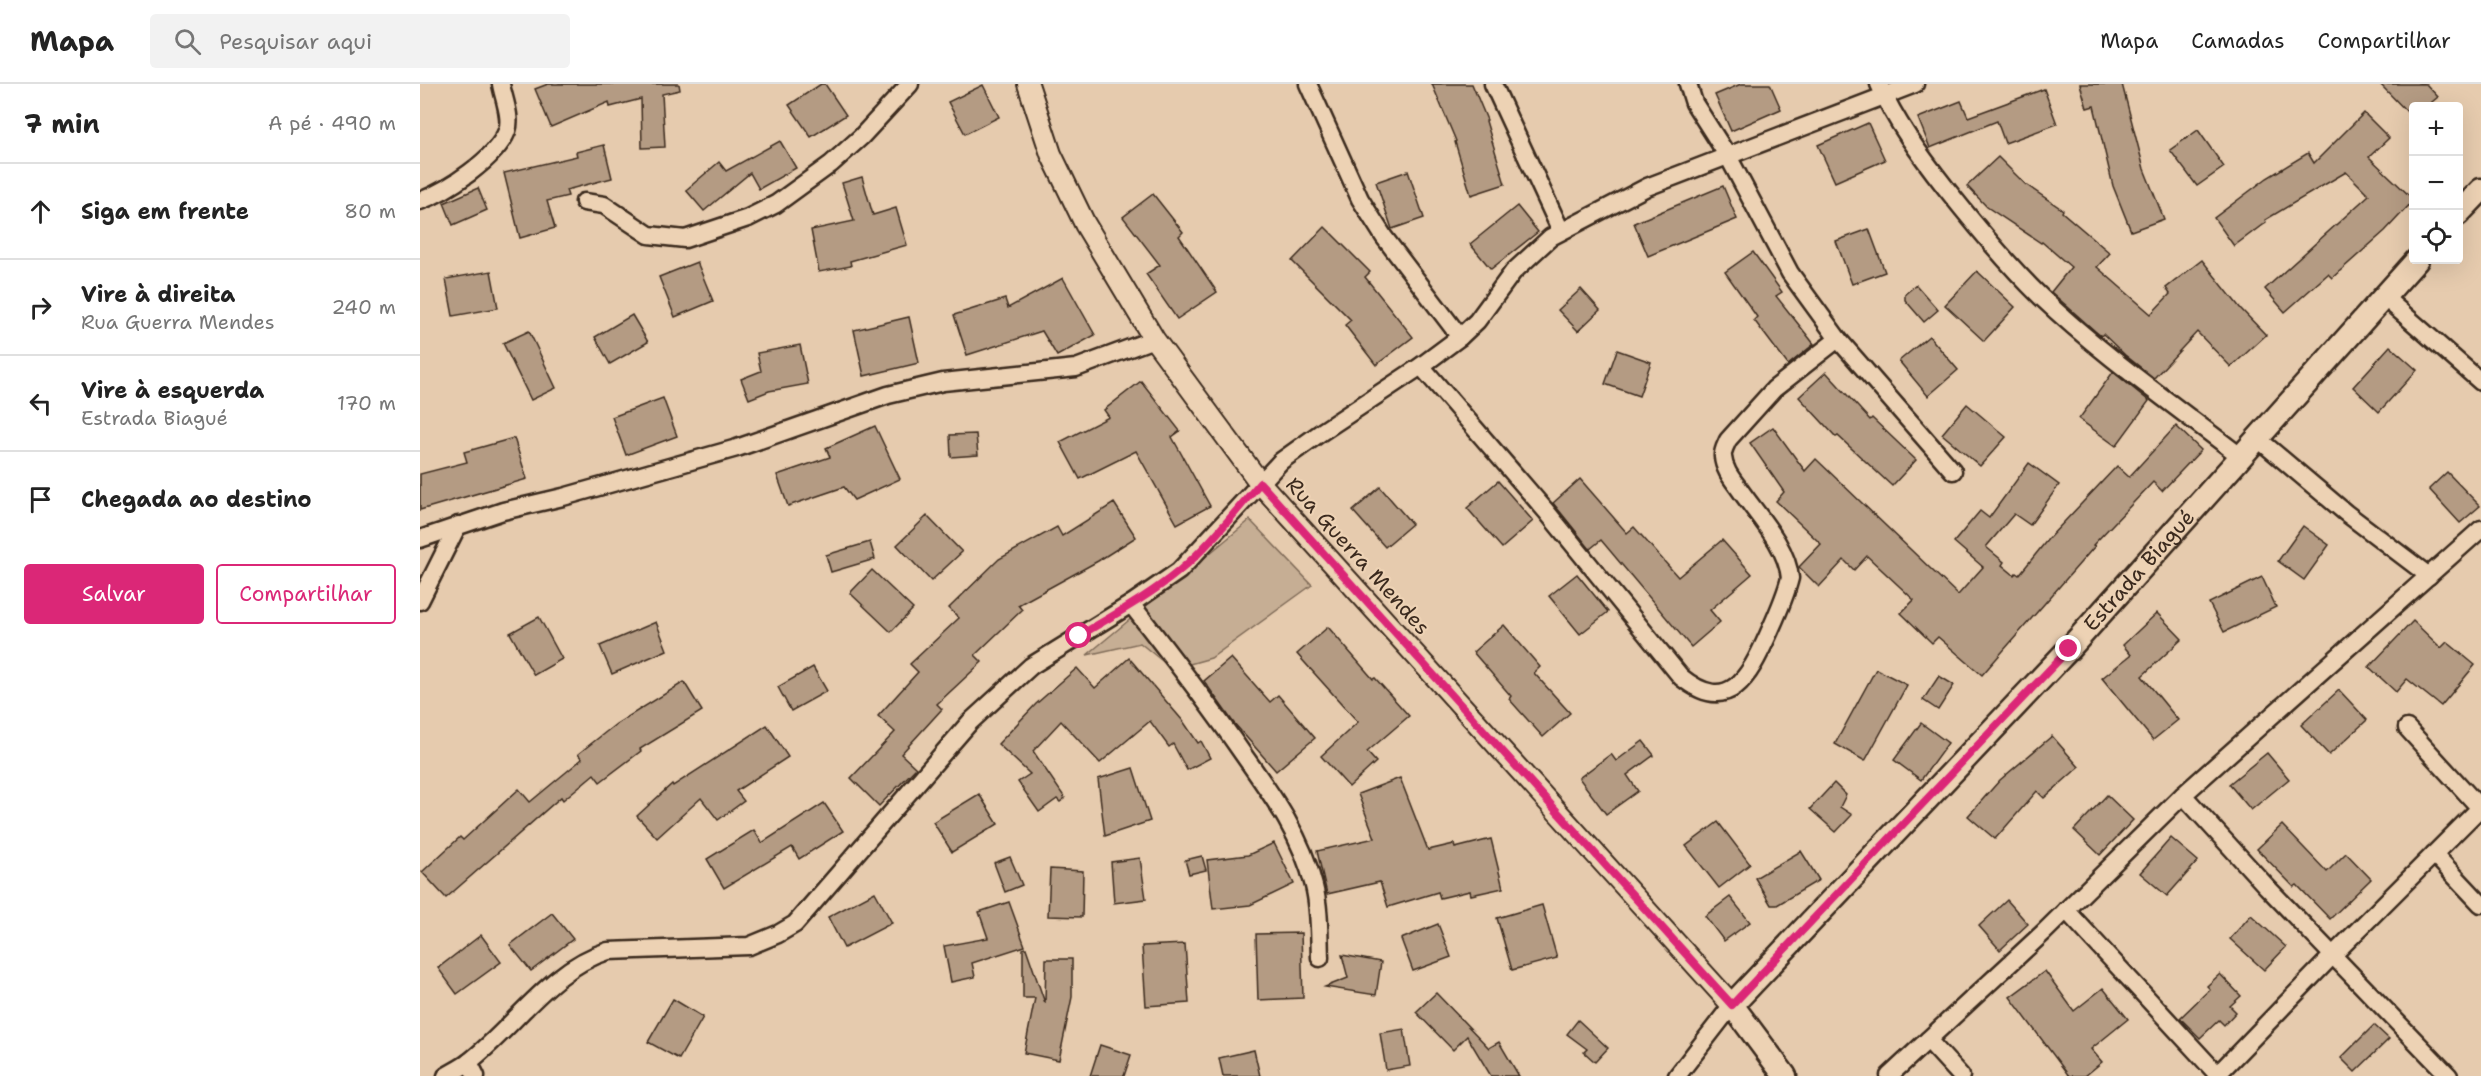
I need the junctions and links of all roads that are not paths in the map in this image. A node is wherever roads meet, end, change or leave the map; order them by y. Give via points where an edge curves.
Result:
1 (501, 84) edge
2 (910, 84) edge
3 (1028, 84) edge
4 (1308, 84) edge
5 (1493, 84) edge
6 (1688, 84) edge
7 (1915, 84) edge
8 (1881, 90) edge
9 (1729, 158) junction
10 (2481, 190) edge
11 (420, 201) edge
12 (584, 202) dead end
13 (2462, 210) edge
14 (1561, 231) junction
15 (2413, 264) edge
16 (2383, 296) junction
17 (1460, 337) junction
18 (1154, 339) junction
19 (1838, 339) junction
20 (1421, 366) junction
21 (2481, 382) edge
22 (2257, 438) junction
23 (2240, 456) junction
24 (1953, 471) dead end
25 (1260, 483) junction
26 (458, 525) junction
27 (2481, 529) edge
28 (420, 539) edge
29 (2428, 576) junction
30 (420, 601) edge
31 (1131, 604) junction
32 (2407, 728) dead end
33 (2182, 795) junction
34 (2480, 807) edge
35 (2434, 854) junction
36 (2481, 904) edge
37 (2066, 910) junction
38 (2332, 956) junction
39 (1320, 958) dead end
40 (1732, 1005) junction
41 (1928, 1041) junction
42 (472, 1069) edge
43 (2217, 1075) edge
44 (446, 1076) edge
45 (1677, 1076) edge
46 (1785, 1076) edge
47 (1889, 1076) edge
48 (1962, 1076) edge
49 (2449, 1076) edge

1 - 11 street via 507,130 501,140 452,185
2 - 12 street via 831,164 776,204 748,218 685,239 649,235 604,205
3 - 18 street, Rua Guerra Mendes via 1052,154 1085,224
4 - 17 street via 1360,199
5 - 14 street
6 - 9 street via 1694,103
7 - 8 street
8 - 9 street
8 - 23 street via 1950,194 2041,296
9 - 14 street via 1647,187
9 - 19 street via 1790,273
10 - 13 main road
14 - 17 street via 1527,258
15 - 16 main road, Estrada Biagué
16 - 21 street
16 - 22 main road, Estrada Biagué
17 - 20 street
18 - 25 street, Rua Guerra Mendes
18 - 26 street via 1076,368 943,382 888,395 737,448
19 - 20 street via 1774,389 1724,448 1722,455 1730,476 1777,543 1790,578 1754,667 1738,686 1717,694 1703,692 1682,677
19 - 24 street
20 - 25 street via 1323,430
22 - 23 main road, Estrada Biagué
22 - 29 street
23 - 40 main road, Estrada Biagué via 2069,649
25 - 31 street via 1179,571
25 - 40 street, Rua Guerra Mendes
26 - 28 street
26 - 30 street
27 - 29 street
29 - 33 street
31 - 39 street via 1207,702 1295,834 1318,901
31 - 42 street via 1031,666 970,722 795,924 749,946 616,951 589,957 564,974
32 - 34 street
33 - 37 street
33 - 38 street
34 - 35 street
35 - 36 street
35 - 38 street
37 - 41 street
37 - 43 street
38 - 43 street
38 - 49 street
40 - 45 street
40 - 46 main road
41 - 47 street
41 - 48 street
42 - 44 street

